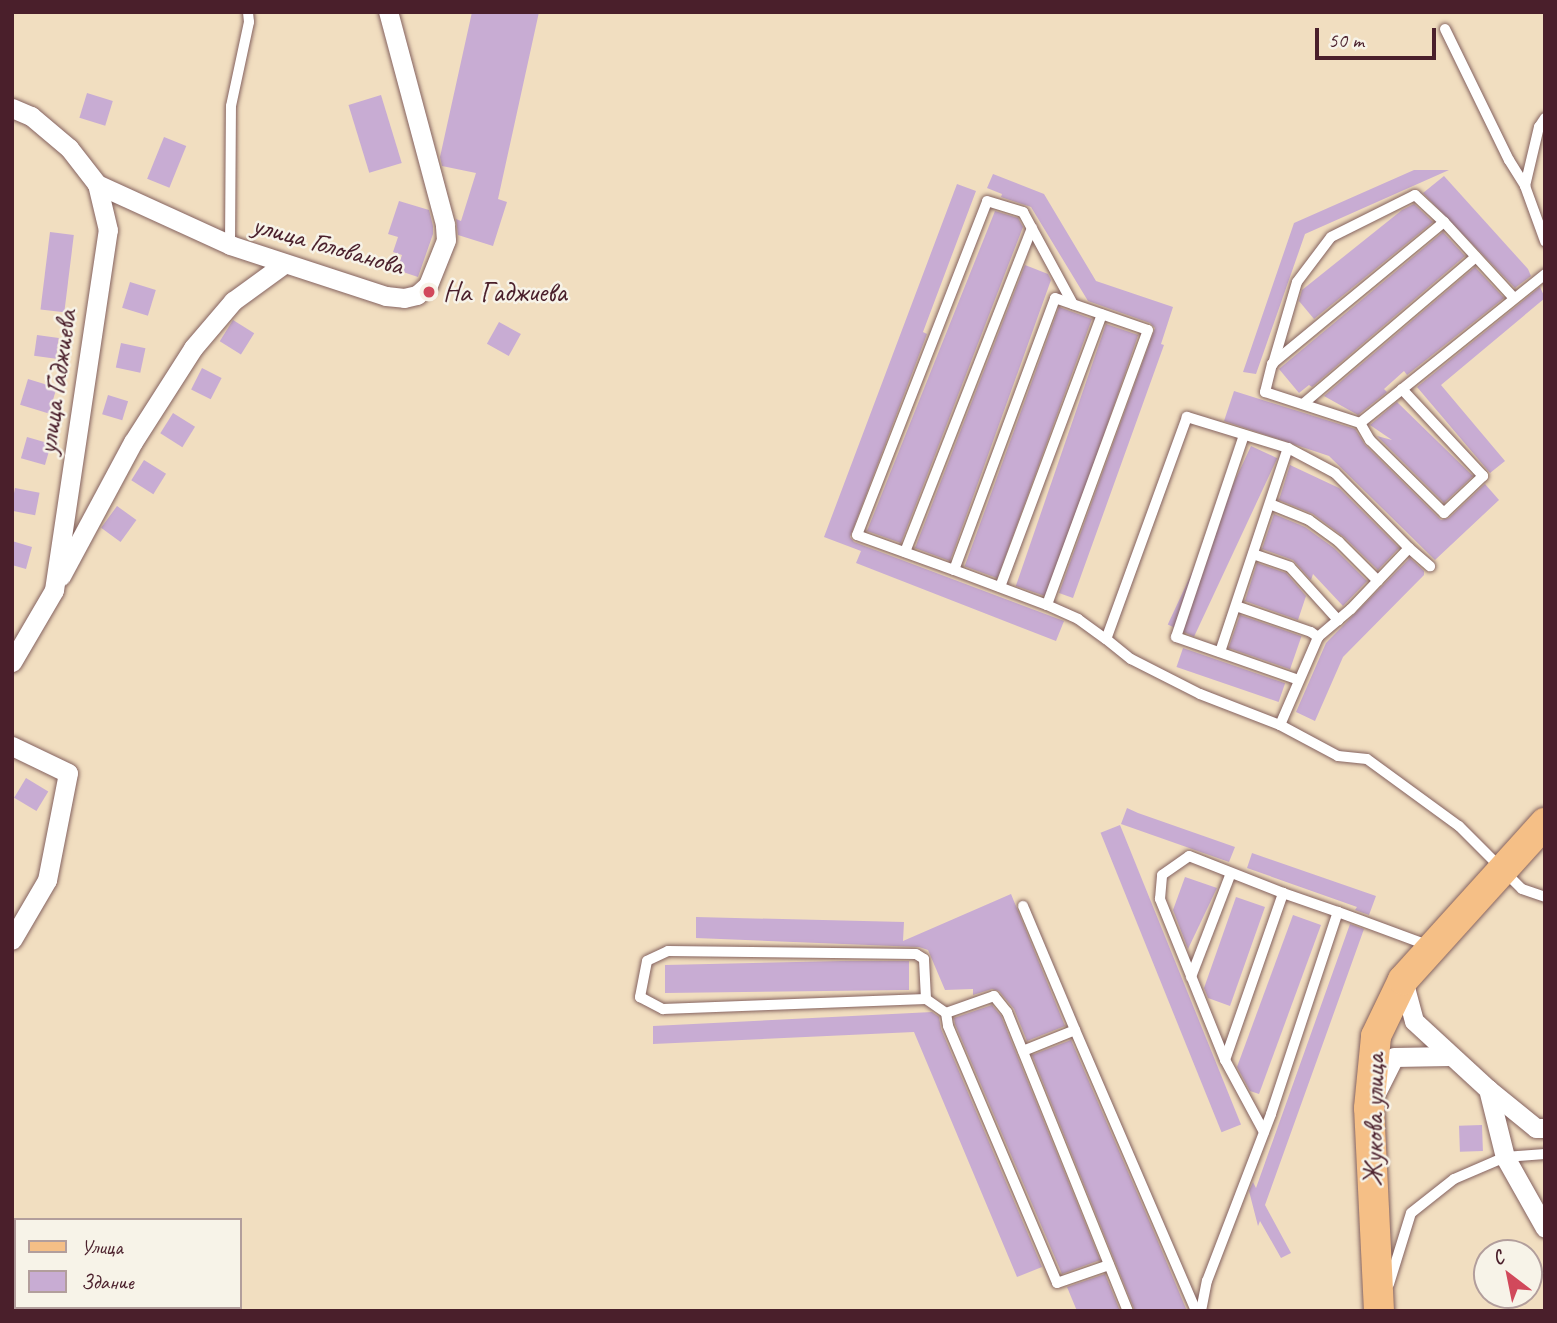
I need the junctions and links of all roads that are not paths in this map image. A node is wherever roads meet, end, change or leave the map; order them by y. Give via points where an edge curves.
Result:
1 (248, 12) edge
2 (388, 12) edge
3 (1445, 29) dead end
4 (12, 108) edge
5 (1545, 118) edge
6 (97, 184) junction
7 (1525, 186) junction
8 (1444, 222) junction
9 (1032, 228) junction
10 (1545, 241) edge
11 (230, 245) junction
12 (1476, 257) junction
13 (284, 264) junction
14 (1545, 274) edge
15 (1513, 297) junction
16 (1073, 304) junction
17 (1102, 314) junction
18 (1272, 364) junction
19 (1402, 388) junction
20 (1303, 404) junction
21 (1360, 423) junction
22 (1244, 435) junction
23 (1288, 448) junction
24 (1270, 504) junction
25 (1409, 548) junction
26 (905, 552) junction
27 (1253, 554) junction
28 (1430, 566) dead end
29 (954, 570) junction
30 (1378, 581) junction
31 (1000, 587) junction
32 (54, 590) junction
33 (1047, 605) junction
34 (1236, 606) junction
35 (1338, 620) junction
36 (1318, 638) junction
37 (1106, 639) junction
38 (1220, 652) junction
39 (12, 662) edge
40 (1299, 680) junction
41 (1280, 724) junction
42 (12, 746) edge
43 (1545, 823) edge
44 (1501, 870) junction
45 (1231, 873) junction
46 (1283, 893) junction
47 (1545, 897) edge
48 (1023, 906) dead end
49 (1338, 912) junction
50 (12, 940) edge
51 (1432, 946) junction
52 (1191, 976) junction
53 (1402, 980) junction
54 (926, 999) junction
55 (946, 1013) junction
56 (1075, 1030) junction
57 (1023, 1051) junction
58 (1451, 1056) junction
59 (1225, 1060) junction
60 (1488, 1089) junction
61 (1369, 1108) junction
62 (1545, 1128) edge
63 (1264, 1132) junction
64 (1545, 1154) edge
65 (1505, 1157) junction
66 (1545, 1228) edge
67 (1109, 1265) junction
68 (1128, 1311) edge
69 (1198, 1311) edge
70 (1379, 1311) edge

1 - 11 lane via 231,106
2 - 13 street, улица Голованова via 445,224 446,240 428,285 417,295 386,296
3 - 7 lane
4 - 6 street, улица Голованова via 31,116 69,148
5 - 7 lane
6 - 11 street, улица Голованова
6 - 32 street, улица Гаджиева via 108,230
7 - 10 lane
8 - 12 lane
8 - 18 lane
8 - 18 lane via 1415,195 1331,237 1297,282
9 - 16 lane
9 - 26 lane
9 - 26 lane via 1023,212 988,201 857,535
11 - 13 street, улица Голованова
12 - 15 lane
12 - 20 lane
13 - 32 street, улица Гаджиева via 233,301 193,348 133,442
14 - 15 lane
15 - 19 lane
16 - 17 lane
16 - 29 lane via 1055,298
17 - 31 lane
17 - 33 lane via 1148,330
18 - 20 lane via 1265,392
19 - 21 lane
19 - 21 lane via 1483,476 1444,513 1370,440
20 - 21 lane
22 - 23 lane
22 - 37 lane via 1187,417
22 - 38 lane via 1176,637
23 - 24 lane
23 - 25 lane via 1335,473
24 - 27 lane
24 - 30 lane via 1310,520
25 - 28 lane
25 - 30 lane
26 - 29 lane
27 - 34 lane
27 - 35 lane via 1290,567
29 - 31 lane
30 - 35 lane
31 - 33 lane
32 - 39 street, улица Гаджиева
33 - 37 lane
34 - 36 lane
34 - 38 lane
35 - 36 lane
36 - 40 lane
37 - 41 lane via 1131,659 1200,694
38 - 40 lane
40 - 41 lane
41 - 44 lane via 1338,756 1367,759 1460,826
42 - 50 street via 68,773 47,880
43 - 44 main road, Жукова улица
44 - 47 lane via 1522,889
44 - 51 main road, Жукова улица
45 - 46 lane
45 - 52 lane
45 - 52 lane via 1189,856 1163,875 1160,899
46 - 49 lane
46 - 59 lane
48 - 56 lane
49 - 51 lane
49 - 63 lane
51 - 53 main road, Жукова улица
52 - 59 lane
53 - 58 street via 1414,1021
53 - 61 main road, Жукова улица via 1376,1035
54 - 54 lane via 924,959 916,954 668,951 647,961 640,997 663,1009
54 - 55 lane
55 - 57 lane via 994,996 1007,1012
55 - 67 lane via 1057,1283
56 - 57 lane
56 - 69 lane
57 - 67 lane
58 - 60 street
58 - 61 street via 1394,1058
59 - 63 lane
60 - 62 street via 1536,1128
60 - 65 street
61 - 70 main road, Жукова улица
63 - 69 lane
64 - 65 lane
65 - 66 street
65 - 70 lane via 1454,1179 1411,1213
67 - 68 lane

